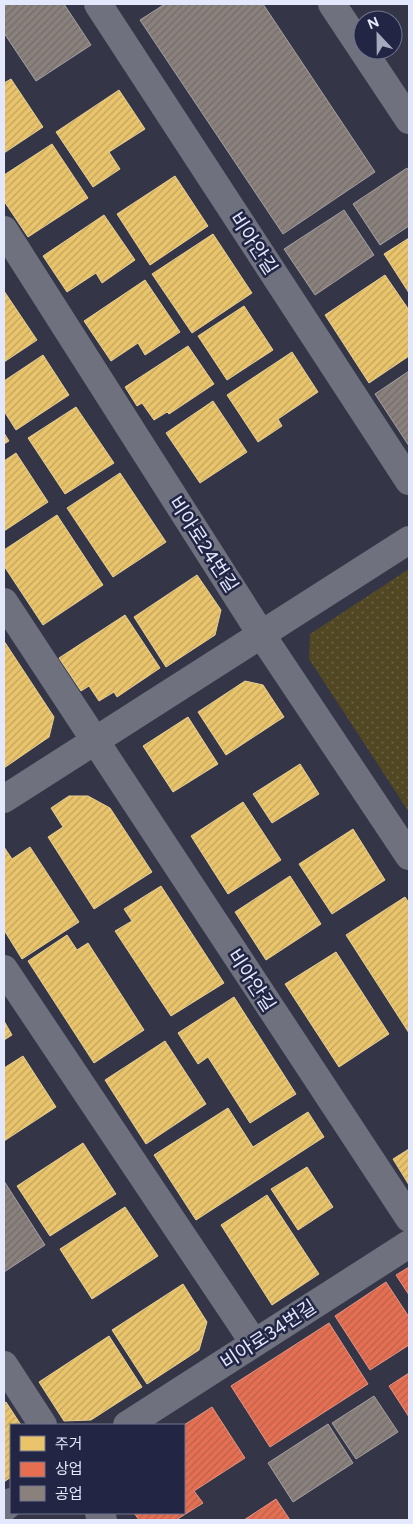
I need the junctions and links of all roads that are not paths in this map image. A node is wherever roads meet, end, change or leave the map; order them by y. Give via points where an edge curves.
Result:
1 (98, 4) edge
2 (332, 4) edge
3 (409, 120) edge
4 (4, 230) edge
5 (409, 481) edge
6 (409, 540) edge
7 (4, 602) edge
8 (261, 634) junction
9 (95, 742) junction
10 (4, 800) edge
11 (409, 856) edge
12 (4, 969) edge
13 (409, 1218) edge
14 (409, 1244) edge
15 (254, 1343) junction
16 (4, 1365) edge
17 (42, 1424) edge
18 (129, 1424) edge

1 - 5 street, 비아안길
2 - 3 street
4 - 8 street, 비아로24번길
6 - 8 street
7 - 9 street, 비아안길
8 - 9 street
8 - 11 street, 비아로24번길
9 - 10 street
9 - 13 street, 비아안길
12 - 15 street
14 - 15 street, 비아로34번길
15 - 18 street, 비아로34번길
16 - 17 street

